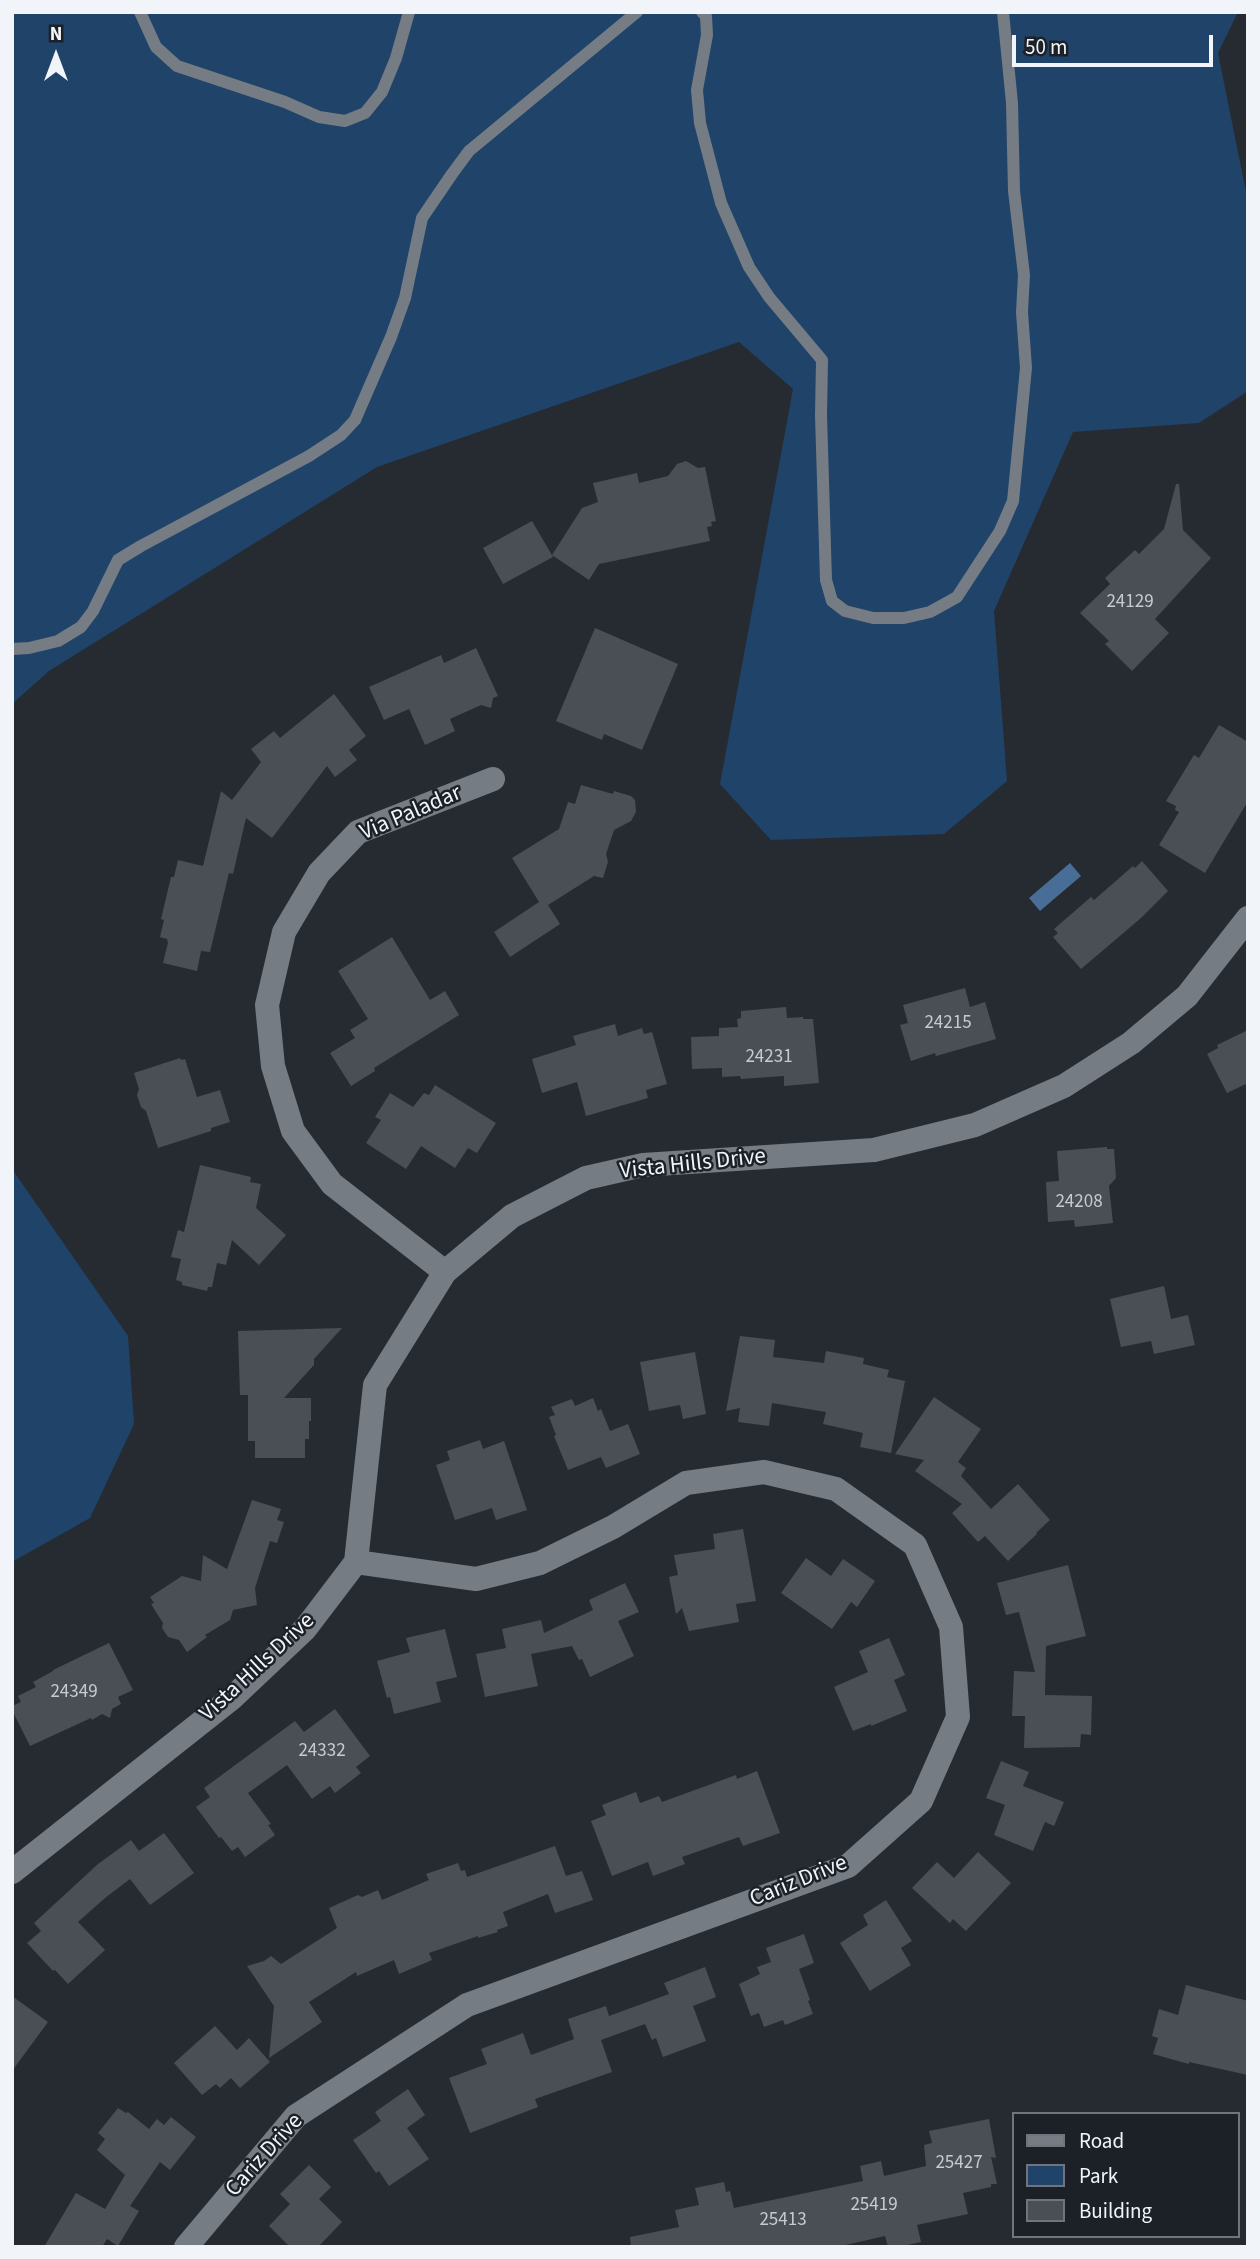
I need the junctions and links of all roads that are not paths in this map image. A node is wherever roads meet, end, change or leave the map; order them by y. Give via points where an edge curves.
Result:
1 (140, 12) edge
2 (409, 12) edge
3 (637, 12) edge
4 (702, 12) edge
5 (1003, 12) edge
6 (12, 649) edge
7 (493, 779) dead end
8 (1248, 918) edge
9 (445, 1272) junction
10 (356, 1562) junction
11 (12, 1872) edge
12 (186, 2247) edge

1 - 2 lane via 156,47 177,66 320,117 345,121 365,113 382,92
3 - 6 lane via 469,151 452,174 422,218 405,298 391,337 355,420 341,435 118,561 81,627 58,641
4 - 5 lane via 707,35 697,90 700,123 721,203 749,267 822,360 826,580 832,601 845,611 873,618 904,618 930,612 957,597 1000,531 1013,502 1026,368 1024,275
7 - 9 street, Via Paladar via 358,832 320,873 284,932 267,1005 273,1066 293,1131 332,1184
8 - 9 street, Vista Hills Drive via 1187,996 1131,1043 1064,1086 975,1125 874,1150 643,1165 586,1178 512,1216
9 - 10 street, Vista Hills Drive via 375,1385
10 - 11 street, Vista Hills Drive via 305,1629 232,1698
10 - 12 street, Cariz Drive via 476,1578 540,1563 613,1527 686,1483 764,1472 836,1489 915,1545 951,1627 958,1717 921,1801 849,1866 467,2005 296,2116

